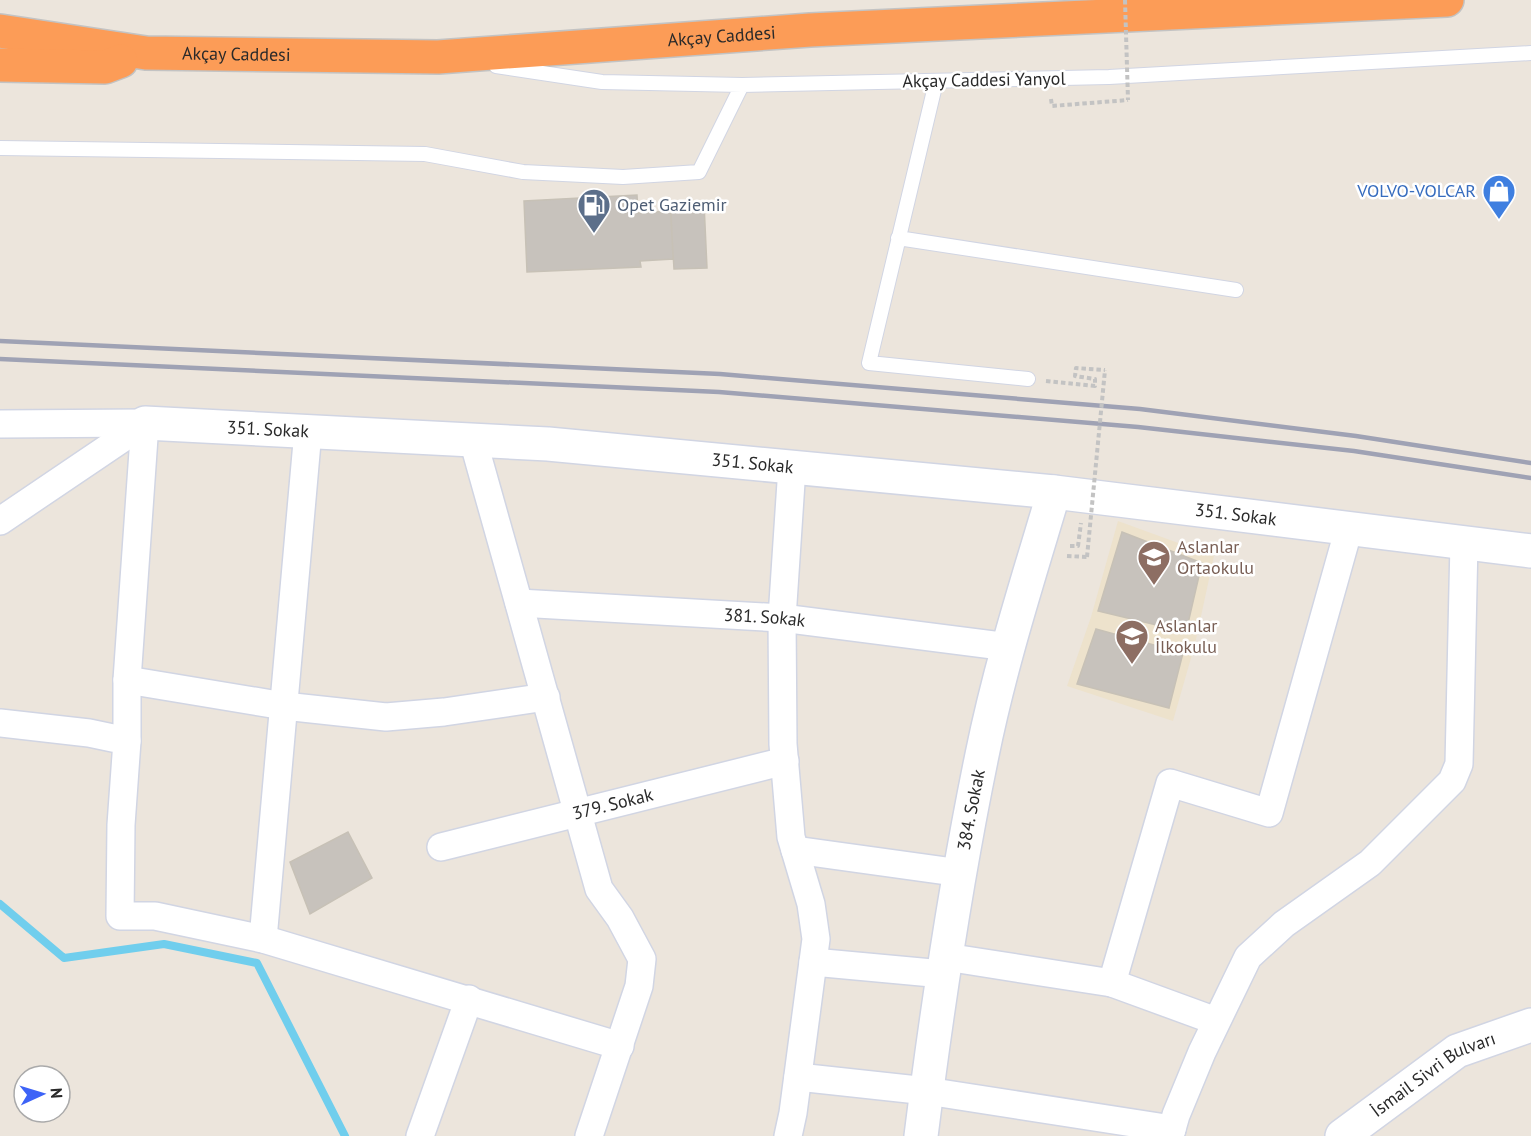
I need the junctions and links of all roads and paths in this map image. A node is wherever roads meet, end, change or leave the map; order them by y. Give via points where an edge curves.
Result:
1 (1125, 0) edge
2 (1447, 0) edge
3 (0, 31) edge
4 (146, 53) junction
5 (1531, 53) edge
6 (438, 57) junction
7 (0, 65) edge
8 (936, 82) junction
9 (741, 85) junction
10 (1075, 103) dead end
11 (0, 148) edge
12 (898, 238) junction
13 (1236, 290) dead end
14 (1028, 379) joint
15 (0, 423) edge
16 (145, 423) junction
17 (308, 431) junction
18 (473, 440) junction
19 (792, 467) junction
20 (1054, 492) junction
21 (0, 521) edge
22 (1349, 528) junction
23 (1464, 543) junction
24 (1531, 551) edge
25 (1087, 557) dead end
26 (519, 603) junction
27 (783, 618) junction
28 (1009, 647) junction
29 (127, 680) junction
30 (546, 698) junction
31 (284, 706) junction
32 (0, 723) edge
33 (127, 741) junction
34 (785, 761) junction
35 (578, 814) junction
36 (441, 847) dead end
37 (795, 850) junction
38 (961, 873) junction
39 (263, 939) junction
40 (813, 962) junction
41 (945, 965) junction
42 (1112, 983) junction
43 (469, 999) junction
44 (1216, 1021) junction
45 (1531, 1025) edge
46 (620, 1046) junction
47 (798, 1077) junction
48 (927, 1091) junction
49 (1171, 1132) edge
50 (420, 1136) edge
51 (590, 1136) edge
52 (788, 1136) edge
53 (921, 1136) edge
54 (1342, 1136) edge

1 - 10 path, bridge via 1128,100
2 - 6 highway, Akçay Caddesi via 810,30
3 - 4 highway, Akçay Caddesi
4 - 6 highway, Akçay Caddesi
4 - 7 highway via 105,67
5 - 8 lane, Akçay Caddesi Yanyol via 1109,77
6 - 9 lane, Akçay Caddesi Yanyol via 602,82
8 - 9 lane, Akçay Caddesi Yanyol
8 - 12 lane
9 - 11 lane via 699,172 623,177 523,172 425,154
12 - 13 lane
12 - 14 lane via 869,363
14 - 25 path, bridge via 1095,386 1095,379 1075,376 1076,368 1105,370
15 - 16 street
16 - 17 street, 351. Sokak
16 - 21 street
16 - 29 street
17 - 18 street, 351. Sokak
17 - 31 street
18 - 19 street, 351. Sokak
18 - 26 street
19 - 20 street, 351. Sokak
19 - 27 street
20 - 22 street, 351. Sokak
20 - 28 street, 384. Sokak
22 - 23 street, 351. Sokak
22 - 42 street via 1269,813 1170,783
23 - 24 street, 351. Sokak
23 - 44 street via 1460,764 1452,781 1370,863 1284,924 1248,957
26 - 27 street, 381. Sokak
26 - 30 street
27 - 28 street, 381. Sokak
27 - 34 street
28 - 38 street, 384. Sokak via 982,754
29 - 31 street
29 - 33 street
30 - 31 street via 386,717
30 - 35 street
31 - 39 street
32 - 33 street
33 - 39 street via 120,916 155,916
34 - 35 street, 379. Sokak
34 - 37 street
35 - 36 street, 379. Sokak
35 - 46 street via 599,889 642,959 639,986
37 - 38 street
37 - 40 street via 811,904 816,939
38 - 41 street, 384. Sokak
39 - 43 street
40 - 41 street
40 - 47 street
41 - 42 street
41 - 48 street, 384. Sokak
42 - 44 street
43 - 46 street
43 - 50 street
44 - 49 street
45 - 54 street, İsmail Sivri Bulvarı via 1457,1051
46 - 51 street
47 - 48 street
47 - 52 street
48 - 49 street
48 - 53 street, 384. Sokak

